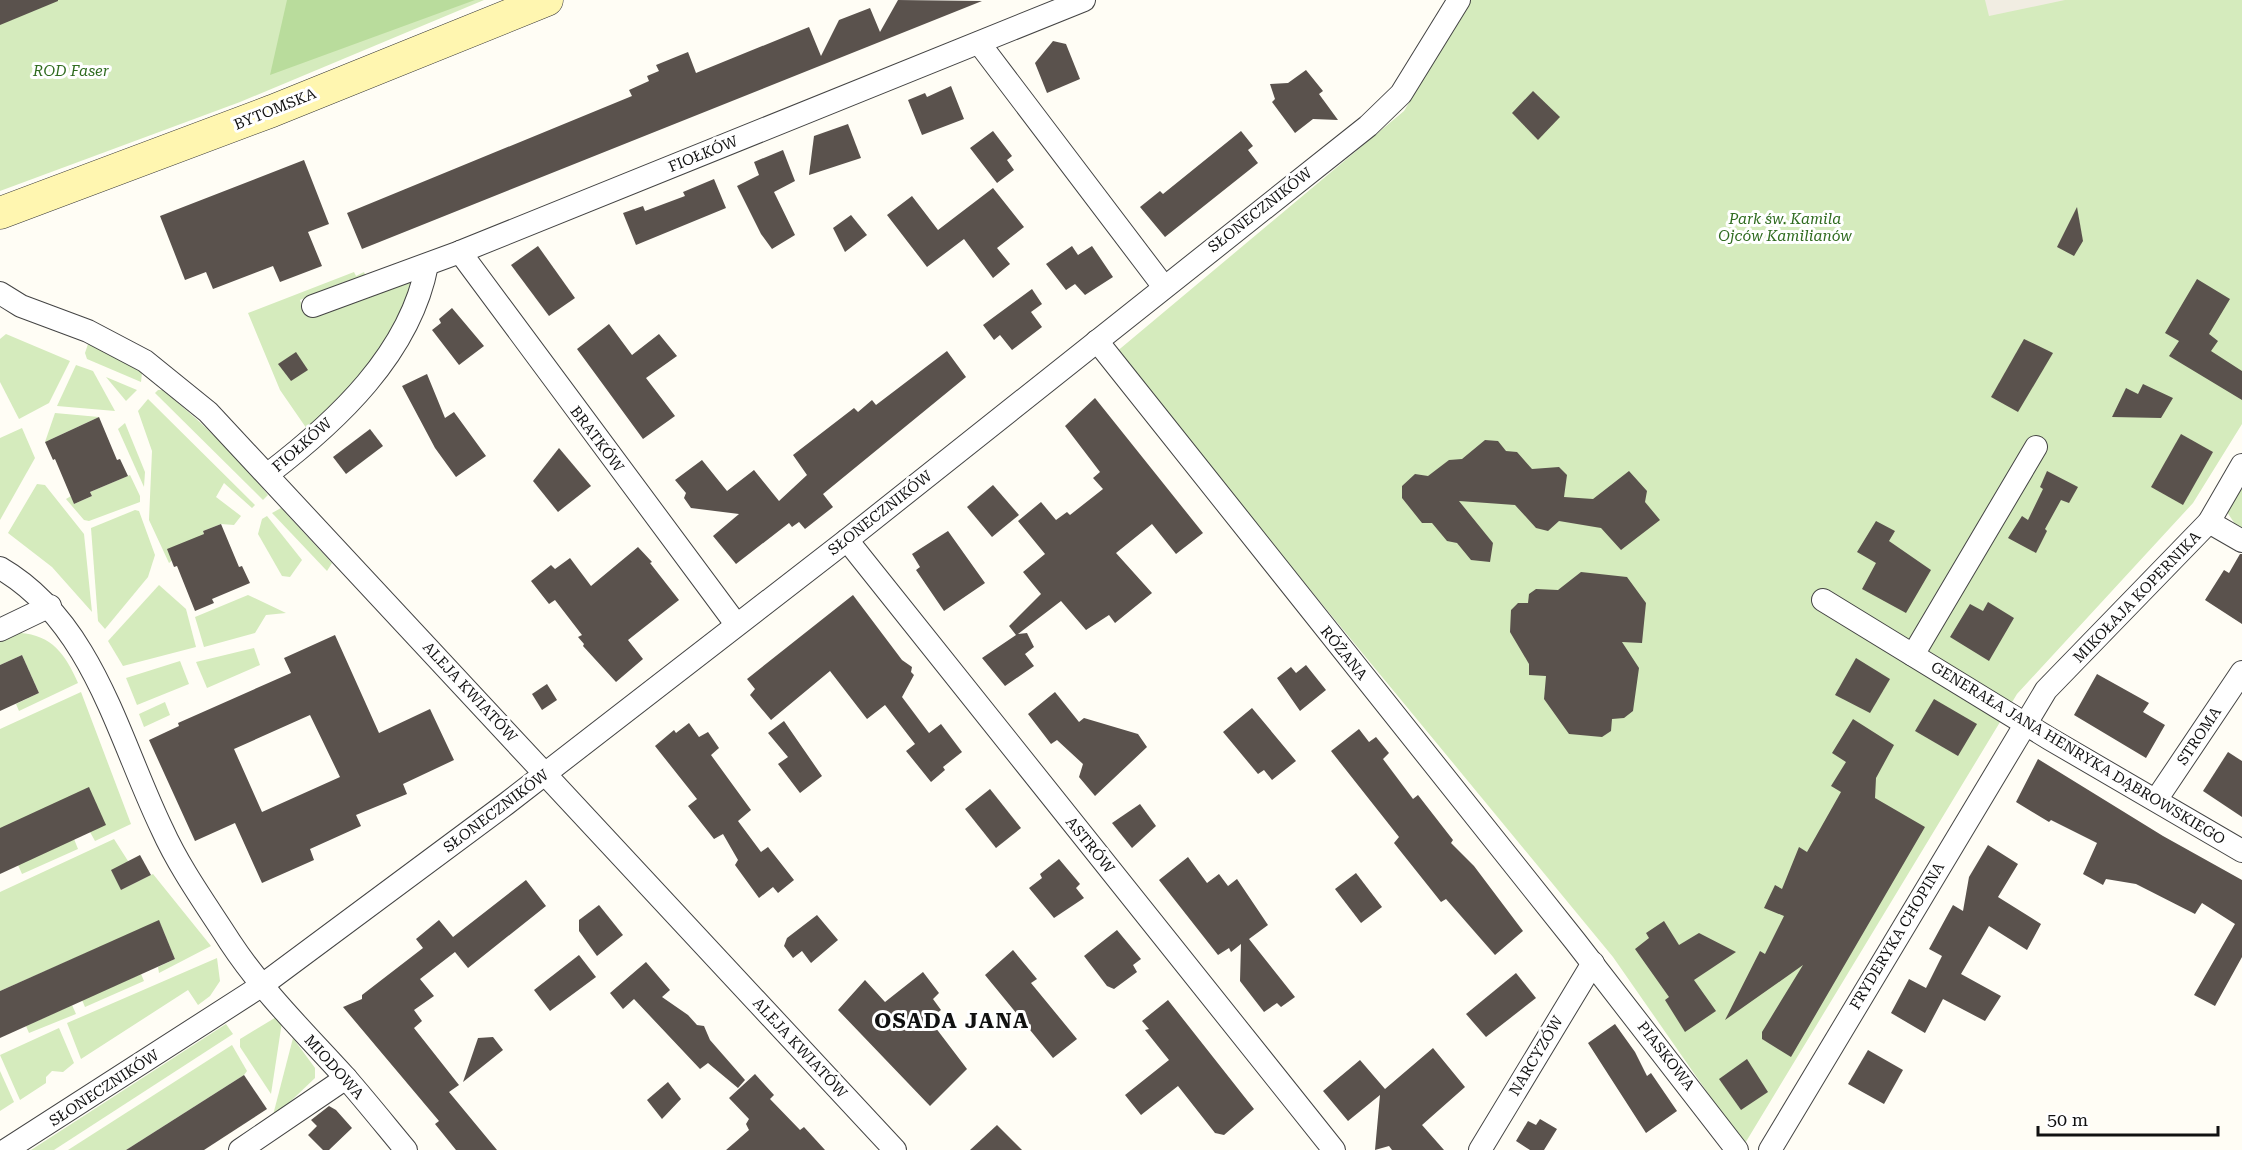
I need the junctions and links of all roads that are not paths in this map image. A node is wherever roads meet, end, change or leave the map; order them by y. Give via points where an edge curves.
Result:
1 (547, 0) edge
2 (1084, 0) edge
3 (1458, 0) edge
4 (978, 43) junction
5 (0, 213) edge
6 (460, 252) junction
7 (427, 265) junction
8 (1164, 287) junction
9 (0, 293) edge
10 (313, 306) dead end
11 (1097, 341) junction
12 (2036, 447) dead end
13 (2242, 465) edge
14 (268, 474) junction
15 (2209, 522) junction
16 (847, 540) junction
17 (2242, 541) edge
18 (0, 568) edge
19 (1823, 600) dead end
20 (50, 606) junction
21 (736, 624) junction
22 (0, 630) edge
23 (1913, 656) junction
24 (2242, 672) edge
25 (2025, 723) junction
26 (545, 774) junction
27 (2156, 800) junction
28 (2242, 851) edge
29 (1593, 963) junction
30 (261, 986) junction
31 (346, 1078) junction
32 (6, 1150) edge
33 (240, 1150) edge
34 (406, 1150) edge
35 (895, 1150) edge
36 (1334, 1150) edge
37 (1480, 1150) edge
38 (1737, 1150) edge
39 (1770, 1150) edge

1 - 5 street, BYTOMSKA via 272,111
2 - 4 street, FIOŁKÓW
3 - 8 street, SŁONECZNIKÓW via 1393,102
4 - 6 street, FIOŁKÓW
4 - 8 street
6 - 7 street, FIOŁKÓW
6 - 21 street, BRATKÓW
7 - 10 street, FIOŁKÓW
7 - 14 street, FIOŁKÓW via 423,286 402,332 364,388 303,447
8 - 11 street, SŁONECZNIKÓW
9 - 14 street, ALEJA KWIATÓW via 145,361 208,412
11 - 16 street, SŁONECZNIKÓW
11 - 29 street, RÓŻANA
12 - 23 street, GENERAŁA JANA HENRYKA DĄBROWSKIEGO
13 - 15 street, MIKOŁAJA KOPERNIKA
14 - 26 street, ALEJA KWIATÓW
15 - 17 street
15 - 25 street, MIKOŁAJA KOPERNIKA via 2046,690
16 - 21 street, SŁONECZNIKÓW
16 - 36 street, ASTRÓW
18 - 20 street
19 - 23 street, GENERAŁA JANA HENRYKA DĄBROWSKIEGO
20 - 22 street
20 - 30 street via 97,679 163,832
21 - 26 street, SŁONECZNIKÓW
23 - 25 street, GENERAŁA JANA HENRYKA DĄBROWSKIEGO
24 - 27 street, STROMA
25 - 27 street, GENERAŁA JANA HENRYKA DĄBROWSKIEGO
25 - 39 street, FRYDERYKA CHOPINA
26 - 30 street, SŁONECZNIKÓW
26 - 35 street, ALEJA KWIATÓW
27 - 28 street, GENERAŁA JANA HENRYKA DĄBROWSKIEGO
29 - 37 street, NARCYZÓW
29 - 38 street, PIASKOWA
30 - 31 street, MIODOWA
30 - 32 street, SŁONECZNIKÓW
31 - 33 street
31 - 34 street, MIODOWA

